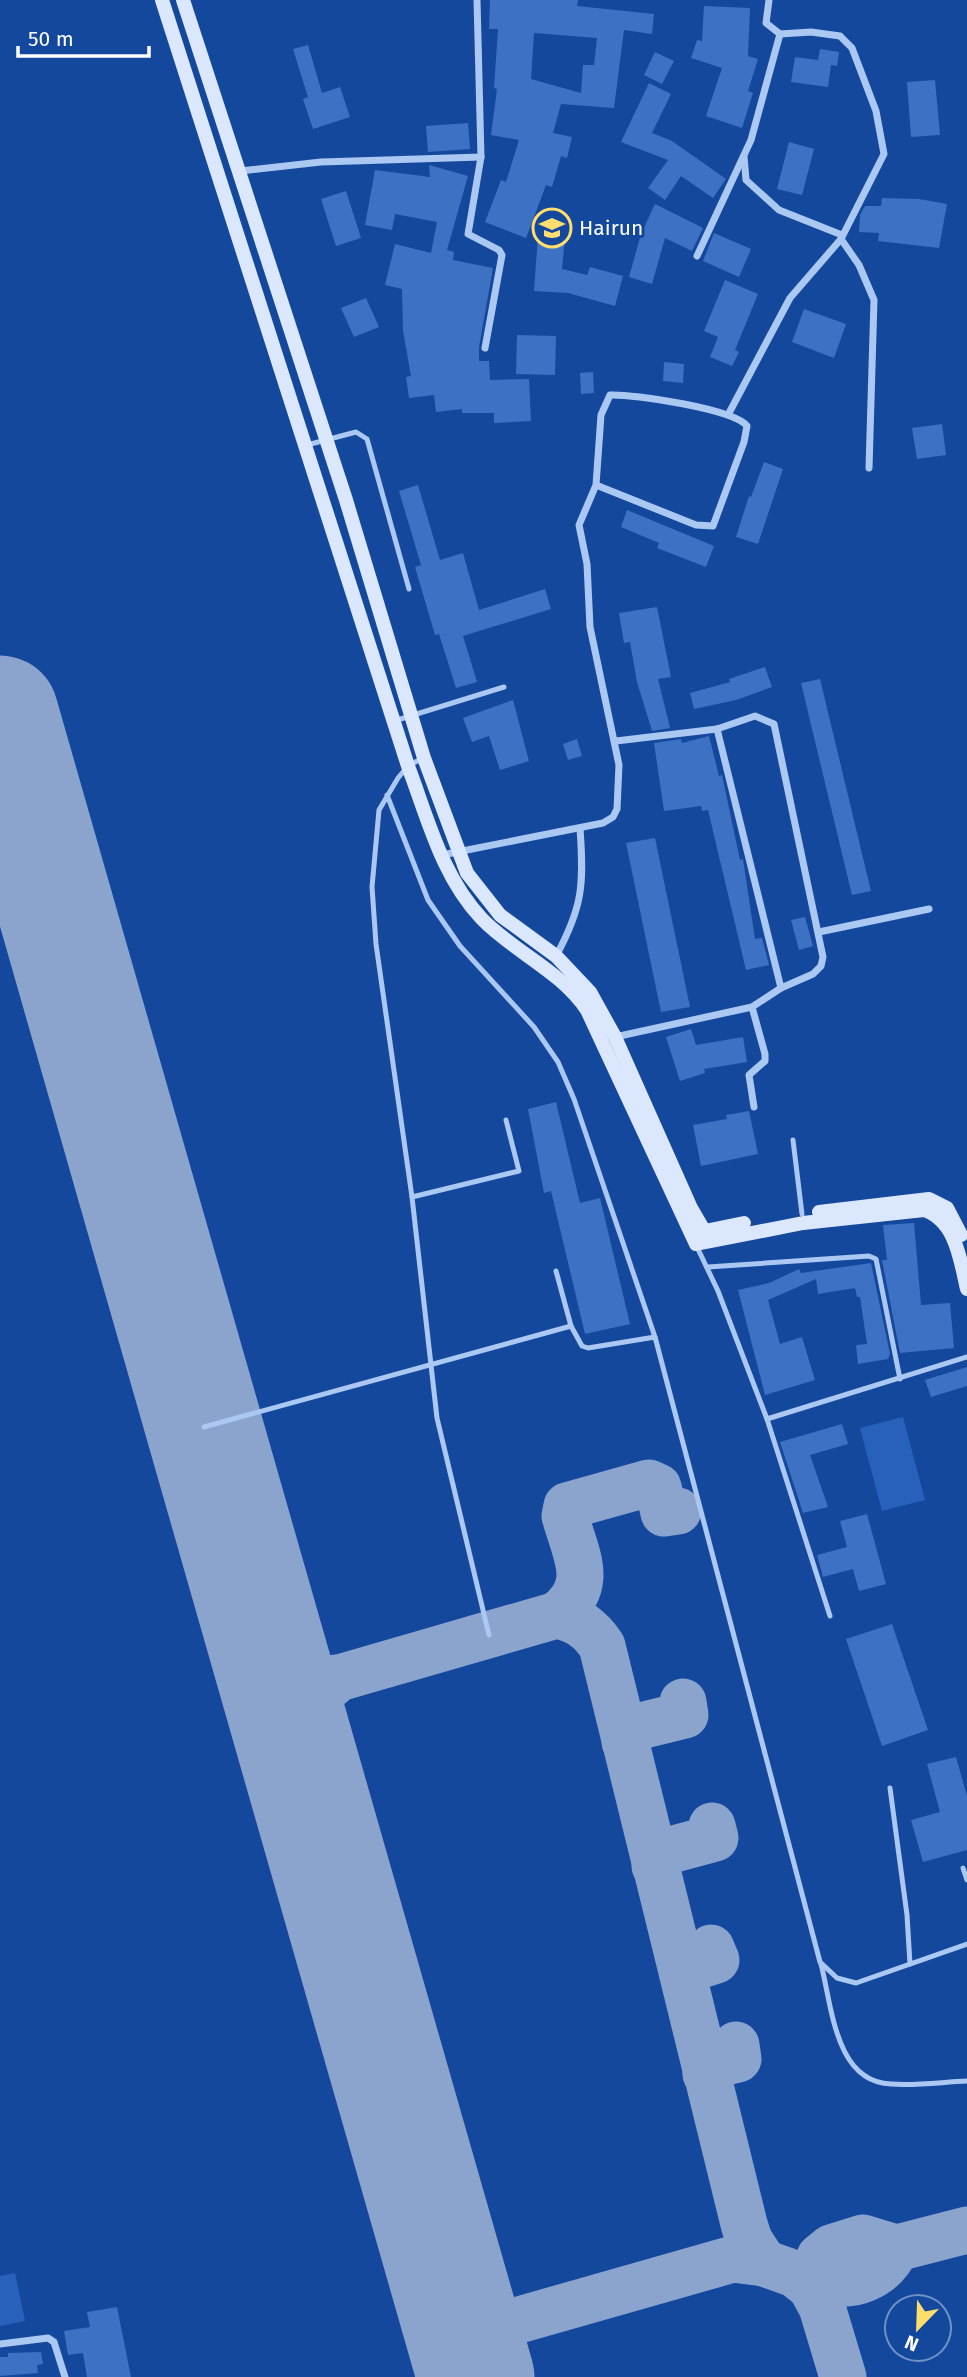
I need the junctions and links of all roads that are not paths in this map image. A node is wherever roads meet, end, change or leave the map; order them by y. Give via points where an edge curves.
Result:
1 (162, 0) edge
2 (477, 0) edge
3 (769, 0) edge
4 (184, 5) edge
5 (167, 16) junction
6 (780, 34) junction
7 (744, 155) junction
8 (481, 157) junction
9 (240, 171) junction
10 (841, 237) junction
11 (698, 256) dead end
12 (485, 348) dead end
13 (727, 415) junction
14 (325, 440) junction
15 (307, 445) junction
16 (869, 468) dead end
17 (596, 485) junction
18 (409, 589) dead end
19 (504, 687) dead end
20 (413, 716) junction
21 (394, 721) junction
22 (717, 729) junction
23 (616, 741) junction
24 (424, 758) junction
25 (408, 766) junction
26 (387, 794) junction
27 (580, 828) junction
28 (459, 850) junction
29 (442, 856) junction
30 (929, 909) dead end
31 (819, 932) junction
32 (556, 956) junction
33 (546, 970) junction
34 (781, 988) junction
35 (752, 1007) junction
36 (615, 1037) junction
37 (754, 1107) dead end
38 (506, 1120) dead end
39 (793, 1140) dead end
40 (412, 1197) junction
41 (802, 1214) junction
42 (700, 1237) junction
43 (967, 1254) edge
44 (708, 1267) junction
45 (556, 1271) dead end
46 (967, 1289) edge
47 (571, 1326) junction
48 (655, 1337) junction
49 (967, 1357) edge
50 (430, 1364) junction
51 (900, 1379) junction
52 (767, 1419) junction
53 (204, 1427) dead end
54 (830, 1616) dead end
55 (489, 1635) dead end
56 (890, 1787) dead end
57 (963, 1868) dead end
58 (967, 1880) edge
59 (967, 1944) edge
60 (820, 1962) junction
61 (910, 1964) junction
62 (967, 2081) edge
63 (0, 2344) edge
64 (65, 2377) edge

1 - 5 street
2 - 8 street
3 - 6 street via 766,23
4 - 5 street
4 - 9 street
5 - 15 street
6 - 7 street
6 - 10 street via 840,36 852,48 876,111 884,154
7 - 10 street via 746,180 779,210
7 - 11 street
8 - 9 street via 321,162
8 - 12 street via 468,234 502,255
9 - 14 street
10 - 13 street via 790,298
10 - 16 street via 874,300
13 - 17 street via 667,401 610,395 601,415
13 - 17 street via 747,426 713,526 696,525
14 - 15 lane
14 - 18 lane via 356,432 367,439
14 - 20 street
15 - 21 street
17 - 23 street via 579,525 587,564 590,627
19 - 20 lane
20 - 21 lane
20 - 24 street
21 - 25 street
22 - 23 street
22 - 31 street via 755,716 774,724
22 - 34 street
23 - 27 street via 617,809 603,823
24 - 25 lane
24 - 28 street
25 - 26 lane
25 - 29 street
26 - 40 lane via 379,810 374,847 374,921
26 - 48 lane via 428,900 460,946 534,1027 558,1062
27 - 28 street
27 - 32 street via 581,901
28 - 29 street
28 - 32 street via 467,873 500,915
29 - 33 street via 483,920
30 - 31 street
31 - 34 street via 821,966
32 - 33 street
32 - 36 street via 590,992
33 - 42 street via 587,1010
34 - 35 street
35 - 36 street
35 - 37 street via 765,1054 765,1061 749,1075
36 - 42 street
38 - 40 lane via 519,1171
39 - 41 lane
40 - 50 lane
41 - 42 street
41 - 43 street via 929,1199 947,1208
42 - 44 lane
42 - 46 street via 924,1210 939,1217 951,1231
44 - 51 lane via 876,1259
44 - 52 lane
45 - 47 lane
47 - 48 lane via 582,1346 588,1348
47 - 50 lane
48 - 60 lane
49 - 51 lane
50 - 53 lane
50 - 55 lane via 438,1418
51 - 52 lane
52 - 54 lane
56 - 61 lane
57 - 58 lane
59 - 61 lane
60 - 61 lane via 837,1978 856,1983
60 - 62 lane via 844,2055 857,2072 890,2085
63 - 64 street via 54,2342

